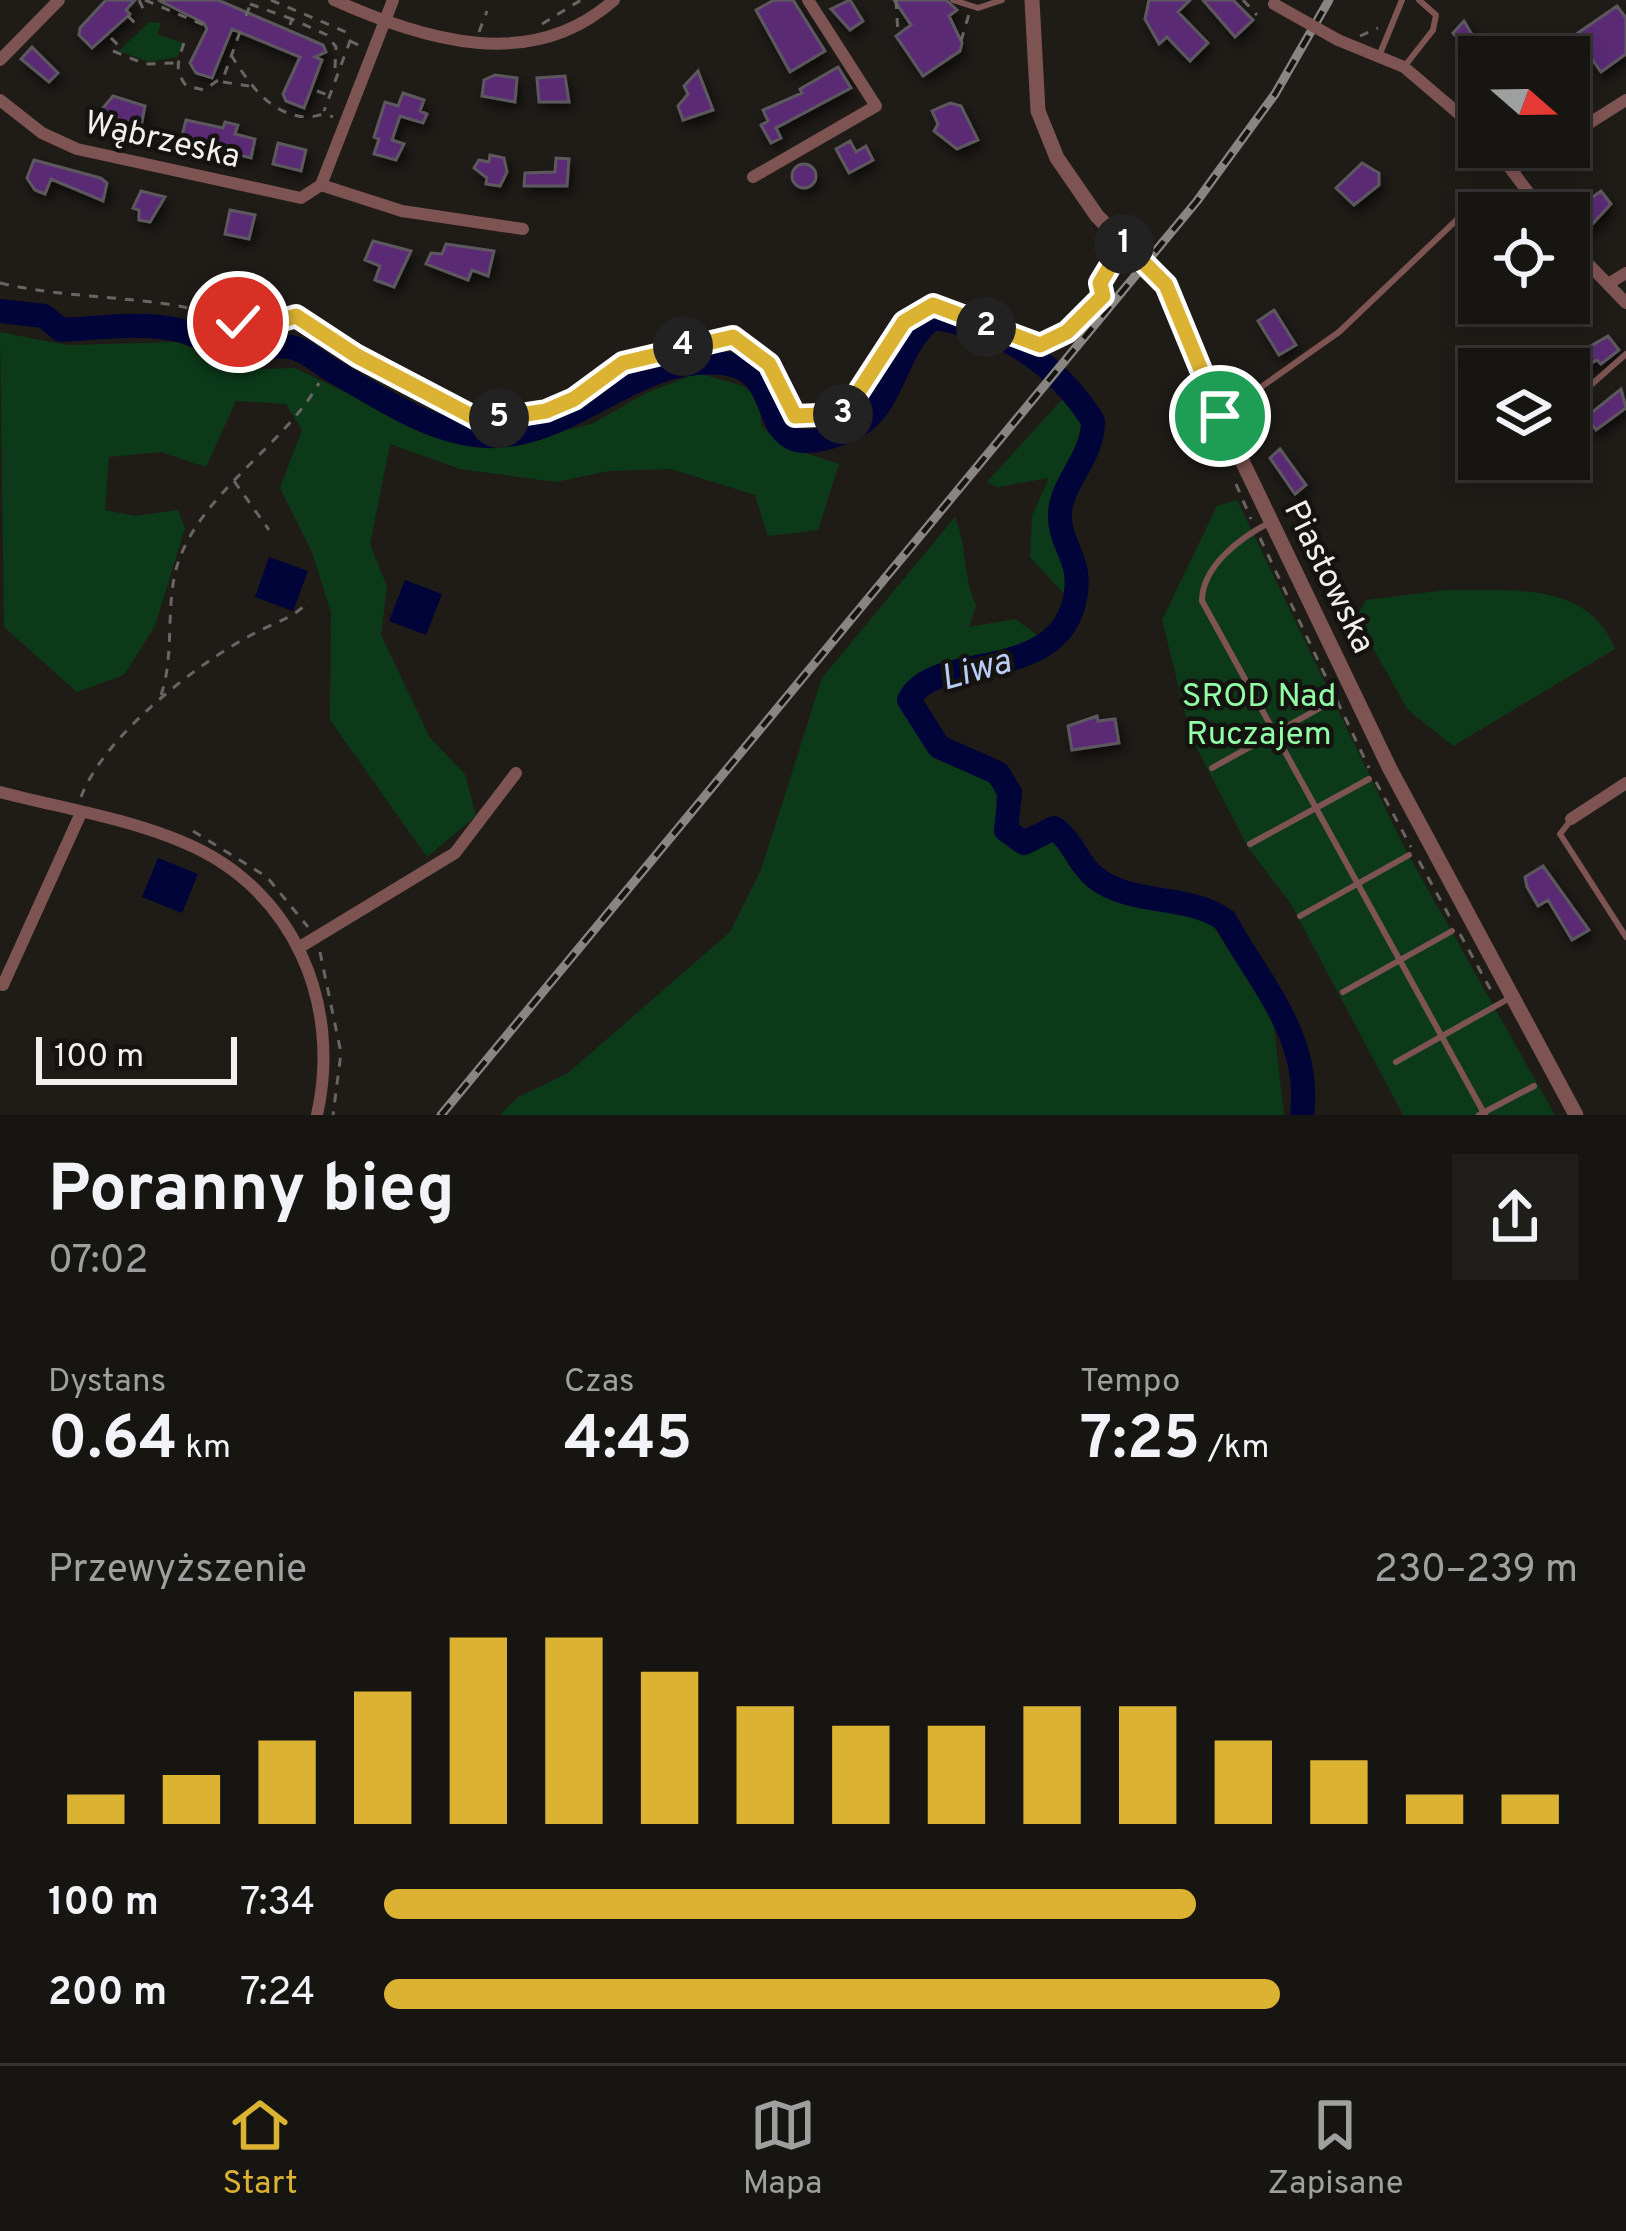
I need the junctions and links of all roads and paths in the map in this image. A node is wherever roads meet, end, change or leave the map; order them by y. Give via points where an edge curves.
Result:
1 (58, 0) edge
2 (142, 0) edge
3 (271, 0) edge
4 (334, 0) edge
5 (393, 0) edge
6 (581, 0) edge
7 (614, 0) edge
8 (808, 0) edge
9 (896, 0) edge
10 (953, 0) edge
11 (1002, 0) edge
12 (1032, 0) edge
13 (1243, 0) edge
14 (1402, 0) edge
15 (1419, 0) edge
16 (251, 2) edge
17 (1272, 2) edge
18 (165, 8) junction
19 (971, 8) junction
20 (296, 10) junction
21 (487, 11) dead end
22 (146, 15) dead end
23 (1257, 15) dead end
24 (128, 16) dead end
25 (246, 16) dead end
26 (161, 18) dead end
27 (351, 19) dead end
28 (191, 20) junction
29 (291, 22) junction
30 (385, 22) junction
31 (136, 24) dead end
32 (1382, 24) dead end
33 (204, 25) dead end
34 (190, 29) dead end
35 (241, 29) dead end
36 (346, 32) junction
37 (534, 32) dead end
38 (472, 33) dead end
39 (898, 34) dead end
40 (1345, 37) junction
41 (111, 38) dead end
42 (350, 41) junction
43 (961, 41) dead end
44 (118, 45) dead end
45 (358, 45) dead end
46 (113, 51) dead end
47 (195, 52) dead end
48 (231, 56) junction
49 (1379, 56) junction
50 (0, 60) edge
51 (177, 62) junction
52 (326, 65) dead end
53 (1405, 67) junction
54 (337, 69) junction
55 (221, 82) junction
56 (250, 86) junction
57 (317, 91) dead end
58 (329, 95) junction
59 (0, 100) edge
60 (1626, 100) edge
61 (323, 112) junction
62 (1458, 113) edge
63 (332, 116) dead end
64 (1590, 123) edge
65 (1515, 168) edge
66 (753, 177) dead end
67 (321, 185) junction
68 (1530, 192) edge
69 (1458, 219) edge
70 (523, 229) dead end
71 (1124, 243) junction
72 (1590, 266) edge
73 (1626, 273) edge
74 (0, 284) edge
75 (1608, 284) junction
76 (1626, 303) edge
77 (1626, 354) edge
78 (319, 383) dead end
79 (1590, 386) edge
80 (1220, 416) junction
81 (233, 479) junction
82 (1271, 522) junction
83 (269, 530) dead end
84 (309, 601) dead end
85 (161, 695) junction
86 (1327, 704) dead end
87 (1272, 734) junction
88 (1212, 768) dead end
89 (516, 773) dead end
90 (1370, 778) dead end
91 (1626, 783) edge
92 (0, 792) edge
93 (96, 802) dead end
94 (1314, 810) junction
95 (81, 813) junction
96 (1571, 819) joint
97 (185, 829) dead end
98 (1250, 844) dead end
99 (1409, 855) dead end
100 (1356, 884) junction
101 (1300, 916) dead end
102 (1452, 931) dead end
103 (1626, 937) edge
104 (316, 938) junction
105 (300, 947) junction
106 (1398, 960) junction
107 (3, 985) edge
108 (1343, 992) dead end
109 (1513, 997) junction
110 (1442, 1037) junction
111 (1396, 1062) dead end
112 (1534, 1086) dead end
113 (1482, 1114) edge
114 (317, 1115) edge
115 (333, 1115) edge
116 (1576, 1115) edge

1 - 50 street
2 - 18 path
2 - 22 path
3 - 20 path
4 - 30 street
5 - 30 street
6 - 37 path
7 - 30 street via 569,32 510,46
8 - 66 street via 876,106
9 - 39 path
10 - 19 lane
11 - 19 lane
12 - 71 street, Piastowska via 1034,80 1047,136 1088,205
13 - 23 path
14 - 49 lane
15 - 53 lane via 1436,15 1433,30
16 - 25 path
16 - 29 path
17 - 40 street, bridge
18 - 26 path
18 - 28 path
19 - 43 path
20 - 29 path
20 - 36 path
21 - 38 path via 479,34
24 - 31 path
27 - 36 path
28 - 33 path
28 - 34 path
29 - 54 path via 333,41
30 - 67 street
32 - 40 path via 1369,35
35 - 48 path
36 - 42 path
40 - 49 street
41 - 44 path
42 - 45 path
42 - 54 path
46 - 51 path via 145,64
47 - 51 path via 183,45
48 - 55 path
48 - 56 path
49 - 53 street
51 - 55 path via 194,90
52 - 54 path
53 - 62 street
54 - 58 path
55 - 56 path
56 - 61 path via 290,113
57 - 58 path
58 - 61 path
59 - 67 street, Wąbrzeska via 76,149 301,198
60 - 64 street
61 - 63 path
65 - 68 street
67 - 70 street, Wąbrzeska via 403,211
69 - 80 lane via 1353,320
71 - 74 path via 1100,283 1102,299 1067,332 1040,345 933,305 904,322 844,414 827,415 795,416 769,364 733,337 623,363 546,411 481,421 296,316 238,322 168,304
71 - 80 street, Piastowska via 1166,285
72 - 75 street
73 - 75 street
75 - 76 street
77 - 79 lane
78 - 81 path via 291,425
80 - 82 street, Piastowska
81 - 83 path
81 - 85 path via 177,564
82 - 87 lane via 1226,554 1202,584 1202,602
82 - 109 street, Piastowska via 1390,769
84 - 85 path via 291,620 255,633
85 - 93 path via 90,775 81,799
86 - 87 lane
87 - 88 lane
87 - 94 lane
89 - 104 street via 454,853
90 - 94 lane
91 - 96 street
92 - 95 street
94 - 98 lane
94 - 100 lane
95 - 105 street via 223,862 257,890
95 - 107 street
96 - 103 lane via 1560,834
97 - 104 path via 267,877
99 - 100 lane
100 - 101 lane
100 - 106 lane
102 - 106 lane
104 - 105 street
104 - 115 path via 340,1053
105 - 114 street via 325,1045
106 - 108 lane
106 - 110 lane
109 - 110 lane
109 - 116 street, Piastowska
110 - 111 lane
110 - 113 lane
112 - 113 lane

